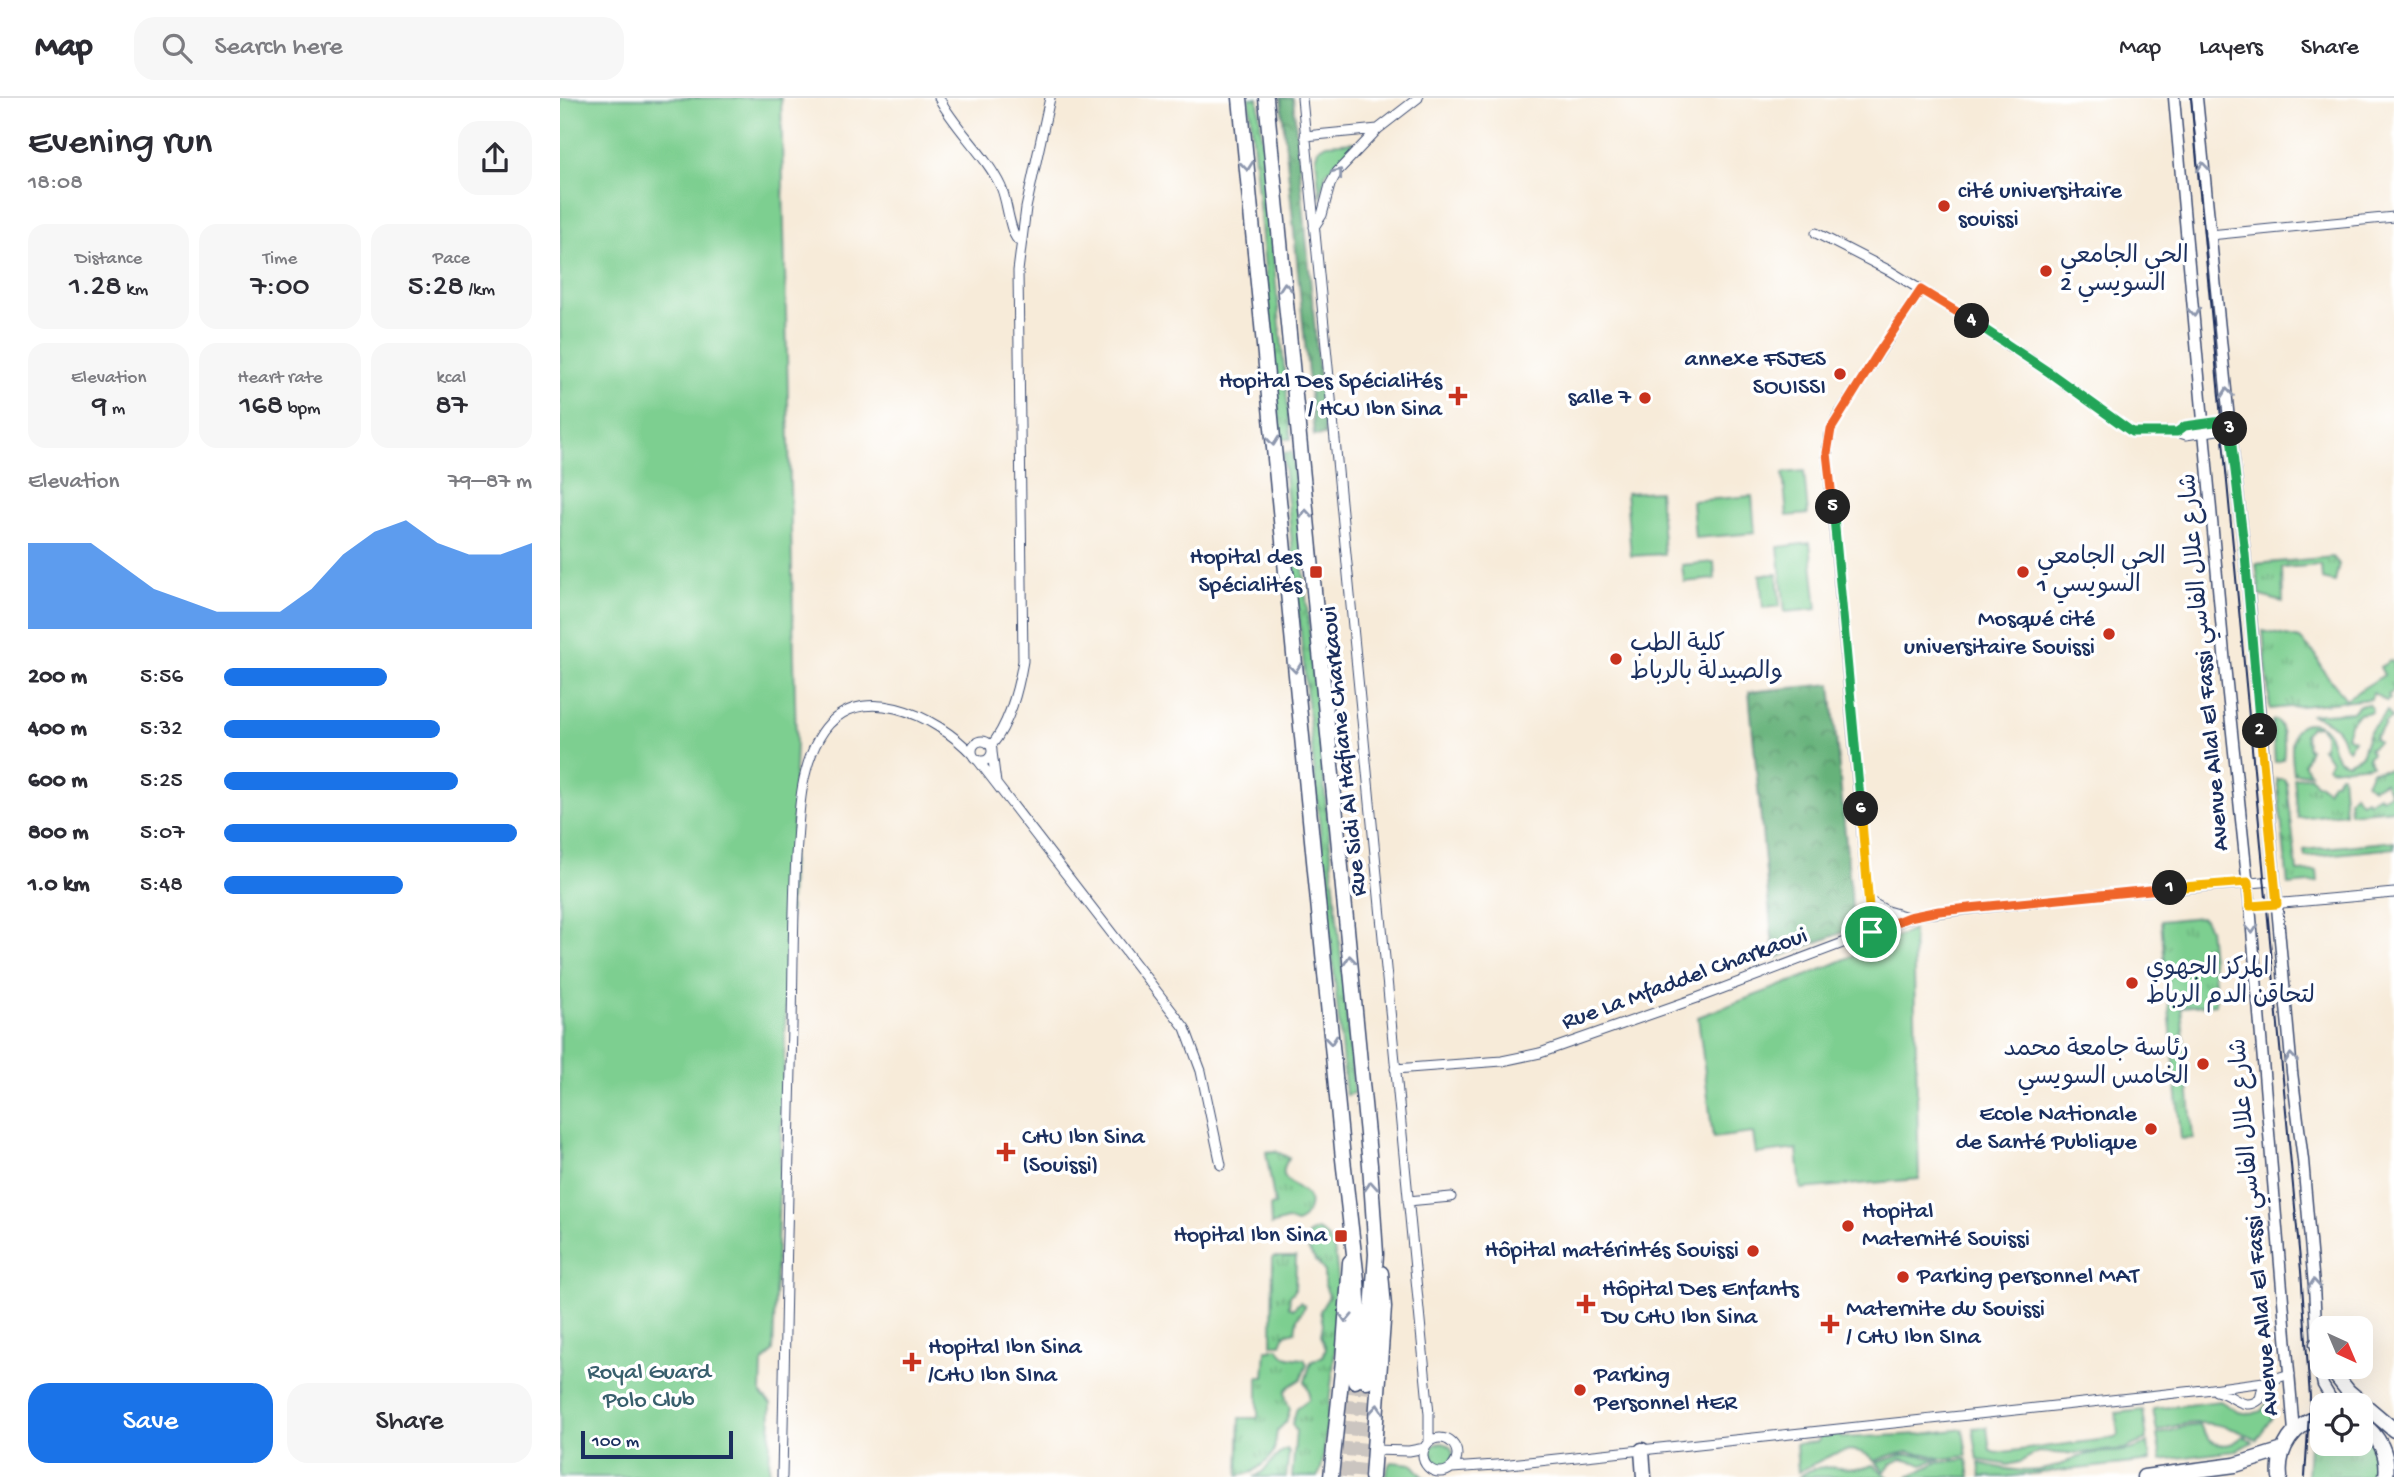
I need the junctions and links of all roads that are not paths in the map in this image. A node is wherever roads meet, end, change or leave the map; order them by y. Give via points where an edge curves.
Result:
1 (939, 98) edge
2 (1050, 98) edge
3 (1240, 98) edge
4 (1266, 98) edge
5 (1302, 98) edge
6 (1418, 98) edge
7 (2174, 98) edge
8 (2197, 98) edge
9 (1378, 128) junction
10 (1305, 136) junction
11 (2394, 217) edge
12 (1314, 227) junction
13 (1816, 233) dead end
14 (2210, 236) junction
15 (1020, 242) junction
16 (1921, 290) junction
17 (2230, 424) junction
18 (2205, 427) junction
19 (1007, 716) junction
20 (955, 738) junction
21 (978, 742) junction
22 (992, 748) junction
23 (975, 757) junction
24 (997, 785) junction
25 (2276, 881) junction
26 (2248, 882) junction
27 (2394, 893) edge
28 (1869, 901) junction
29 (2277, 904) junction
30 (2250, 906) junction
31 (1909, 917) junction
32 (1871, 932) junction
33 (1395, 1069) junction
34 (1221, 1165) dead end
35 (1451, 1197) dead end
36 (1408, 1201) junction
37 (1352, 1250) junction
38 (1376, 1254) junction
39 (2317, 1316) edge
40 (2290, 1374) junction
41 (2338, 1379) edge
42 (2264, 1382) junction
43 (2204, 1390) junction
44 (1429, 1415) junction
45 (2310, 1421) edge
46 (2373, 1429) edge
47 (2394, 1430) edge
48 (2294, 1432) junction
49 (2373, 1436) edge
50 (1443, 1438) junction
51 (2394, 1438) edge
52 (1427, 1445) junction
53 (1373, 1450) junction
54 (1642, 1450) junction
55 (2283, 1450) junction
56 (1404, 1451) junction
57 (1457, 1451) junction
58 (1424, 1460) junction
59 (1479, 1465) junction
60 (1451, 1468) junction
61 (782, 1477) edge
62 (1331, 1477) edge
63 (1372, 1477) edge
64 (1644, 1477) edge
65 (2144, 1477) edge
66 (2280, 1477) edge
67 (2386, 1477) edge

1 - 15 street via 996,178 1006,199 1013,236
2 - 15 street
3 -> 37 main road
38 -> 4 main road
5 - 10 street
6 - 9 street, Rue Sidi Al Hafiane Charkaoui
7 -> 18 street, Avenue Allal El Fassi شارع علال الفاسي
14 -> 8 street, Avenue Allal El Fassi شارع علال الفاسي
9 - 10 street
12 -> 9 street, Rue Sidi Al Hafiane Charkaoui via 1333,178
10 - 12 street
11 - 14 street
12 - 33 street, Rue Sidi Al Hafiane Charkaoui
13 - 16 street
17 -> 14 street, Avenue Allal El Fassi شارع علال الفاسي
15 - 19 street via 1017,299 1024,642 1020,680
16 - 18 street via 2132,432
16 - 28 street via 1838,416 1827,453
17 - 18 street
17 - 25 street, Avenue Allal El Fassi شارع علال الفاسي
18 - 26 street, Avenue Allal El Fassi شارع علال الفاسي
19 - 21 street
19 - 22 street
20 - 21 street
20 - 23 street
20 - 61 street via 920,715 889,706 862,706 824,730 804,779 793,941
21 - 22 street
21 - 23 street
22 - 23 street via 987,760
22 - 24 street
23 - 24 street
24 - 34 street via 1185,1028 1201,1071
25 - 26 street, Rue La Mfaddel Charkaoui
25 - 29 street, Avenue Allal El Fassi شارع علال الفاسي
26 - 30 street, Avenue Allal El Fassi شارع علال الفاسي
26 - 31 street, Rue La Mfaddel Charkaoui
27 - 29 street
28 - 31 street
28 - 32 street
29 - 30 street
39 -> 29 street, Avenue Allal El Fassi شارع علال الفاسي
30 -> 40 street, Avenue Allal El Fassi شارع علال الفاسي
31 - 32 street, Rue La Mfaddel Charkaoui
32 - 33 street, Rue La Mfaddel Charkaoui via 1540,1053 1502,1061
33 - 36 street, Rue Sidi Al Hafiane Charkaoui
35 - 36 street
36 - 44 street, Rue Sidi Al Hafiane Charkaoui
37 - 38 main road via 1361,1382
37 -> 62 main road
53 -> 38 main road via 1384,1307
40 - 42 street
40 - 48 street, Avenue Allal El Fassi شارع علال الفاسي
41 - 47 main road
42 - 43 street
42 - 43 street via 2260,1399 2249,1405 2226,1393
43 - 54 street
44 - 50 street
44 - 52 street, Rue Sidi Al Hafiane Charkaoui
45 - 48 main road
46 - 51 main road
48 - 55 main road
49 - 67 main road via 2382,1447
50 - 52 street
50 - 57 street
52 - 56 street
52 - 58 street
53 - 56 street
53 - 63 main road
54 - 59 street
54 - 64 main road
55 - 65 main road via 2235,1465
55 - 66 main road
56 - 58 street
57 - 59 street
57 - 60 street
58 - 60 street via 1436,1471
59 - 60 street

